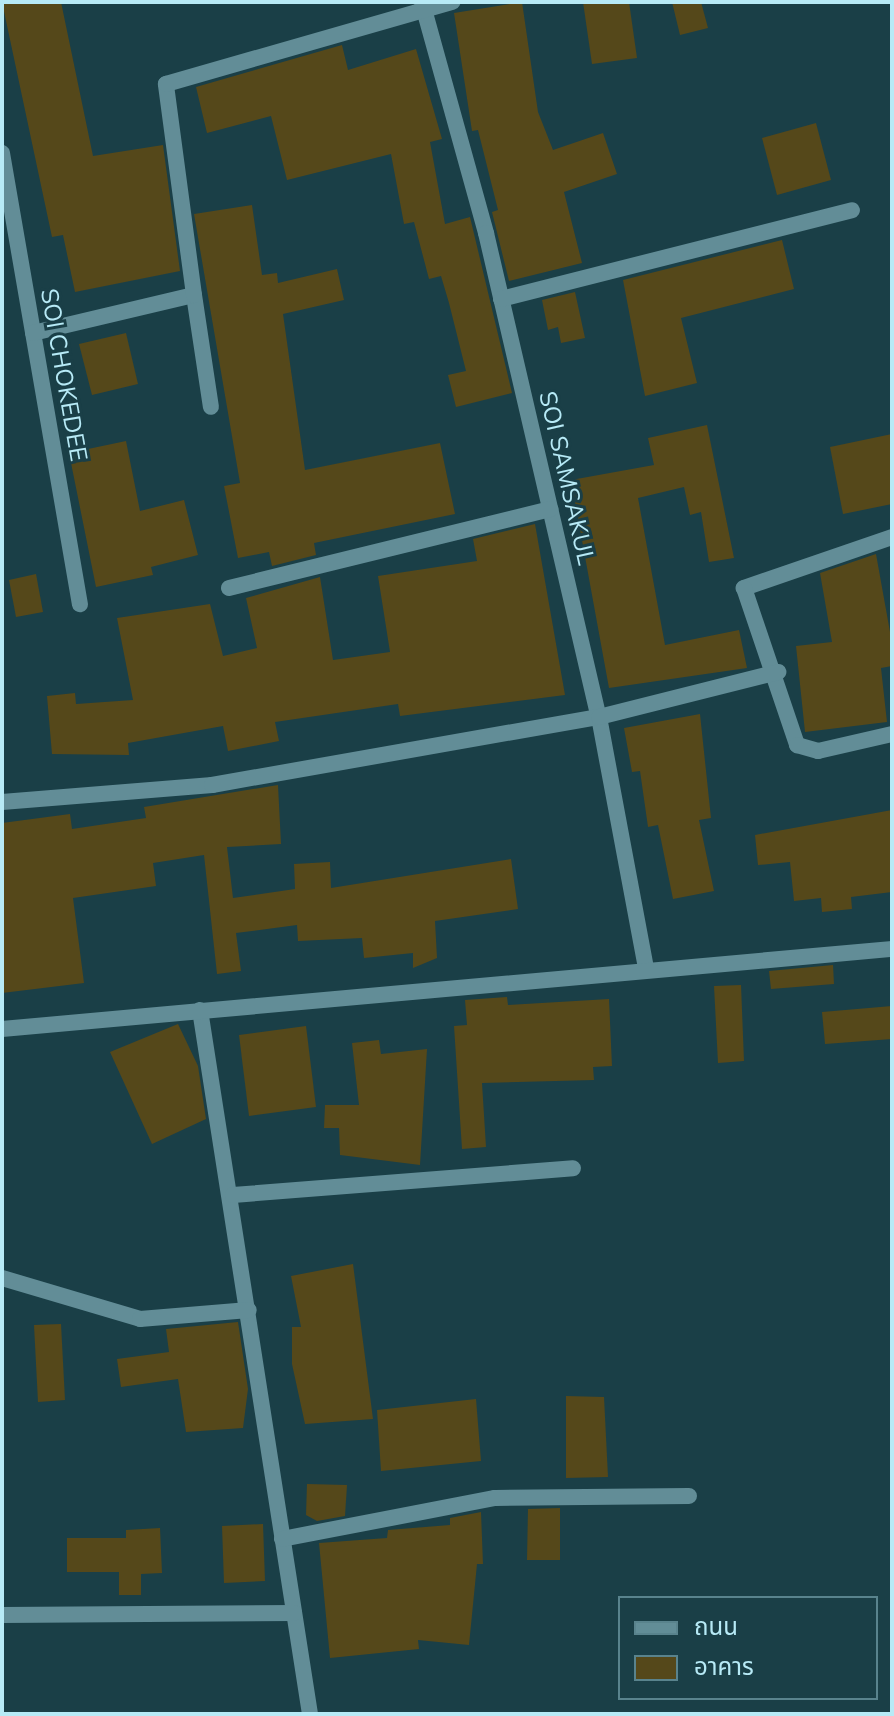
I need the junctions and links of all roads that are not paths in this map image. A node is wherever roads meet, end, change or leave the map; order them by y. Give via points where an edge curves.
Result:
1 (452, 2) edge
2 (423, 5) edge
3 (2, 153) edge
4 (852, 210) dead end
5 (194, 295) junction
6 (501, 299) junction
7 (33, 333) junction
8 (211, 407) dead end
9 (550, 509) junction
10 (892, 537) edge
11 (229, 588) dead end
12 (80, 604) dead end
13 (778, 672) junction
14 (599, 717) junction
15 (892, 734) edge
16 (2, 802) edge
17 (892, 949) edge
18 (646, 969) junction
19 (200, 1010) junction
20 (2, 1029) edge
21 (573, 1168) dead end
22 (233, 1195) junction
23 (2, 1278) edge
24 (249, 1310) junction
25 (689, 1496) dead end
26 (282, 1539) junction
27 (294, 1613) junction
28 (2, 1615) edge
29 (310, 1714) edge

1 - 2 street
2 - 5 street via 166,84
2 - 6 street, SOI SAMSAKUL
3 - 7 street, SOI CHOKEDEE
4 - 6 street
5 - 7 street
5 - 8 street
6 - 9 street, SOI SAMSAKUL
7 - 12 street, SOI CHOKEDEE
9 - 11 street
9 - 14 street, SOI SAMSAKUL
10 - 13 street via 744,588
13 - 14 street
13 - 15 street via 797,745 818,751
14 - 16 street via 212,785
14 - 18 street, SOI SAMSAKUL
17 - 18 street
18 - 19 street
19 - 20 street
19 - 22 street
21 - 22 street
22 - 24 street
23 - 24 street via 140,1319
24 - 26 street
25 - 26 street via 495,1498
26 - 27 street
27 - 28 street
27 - 29 street

